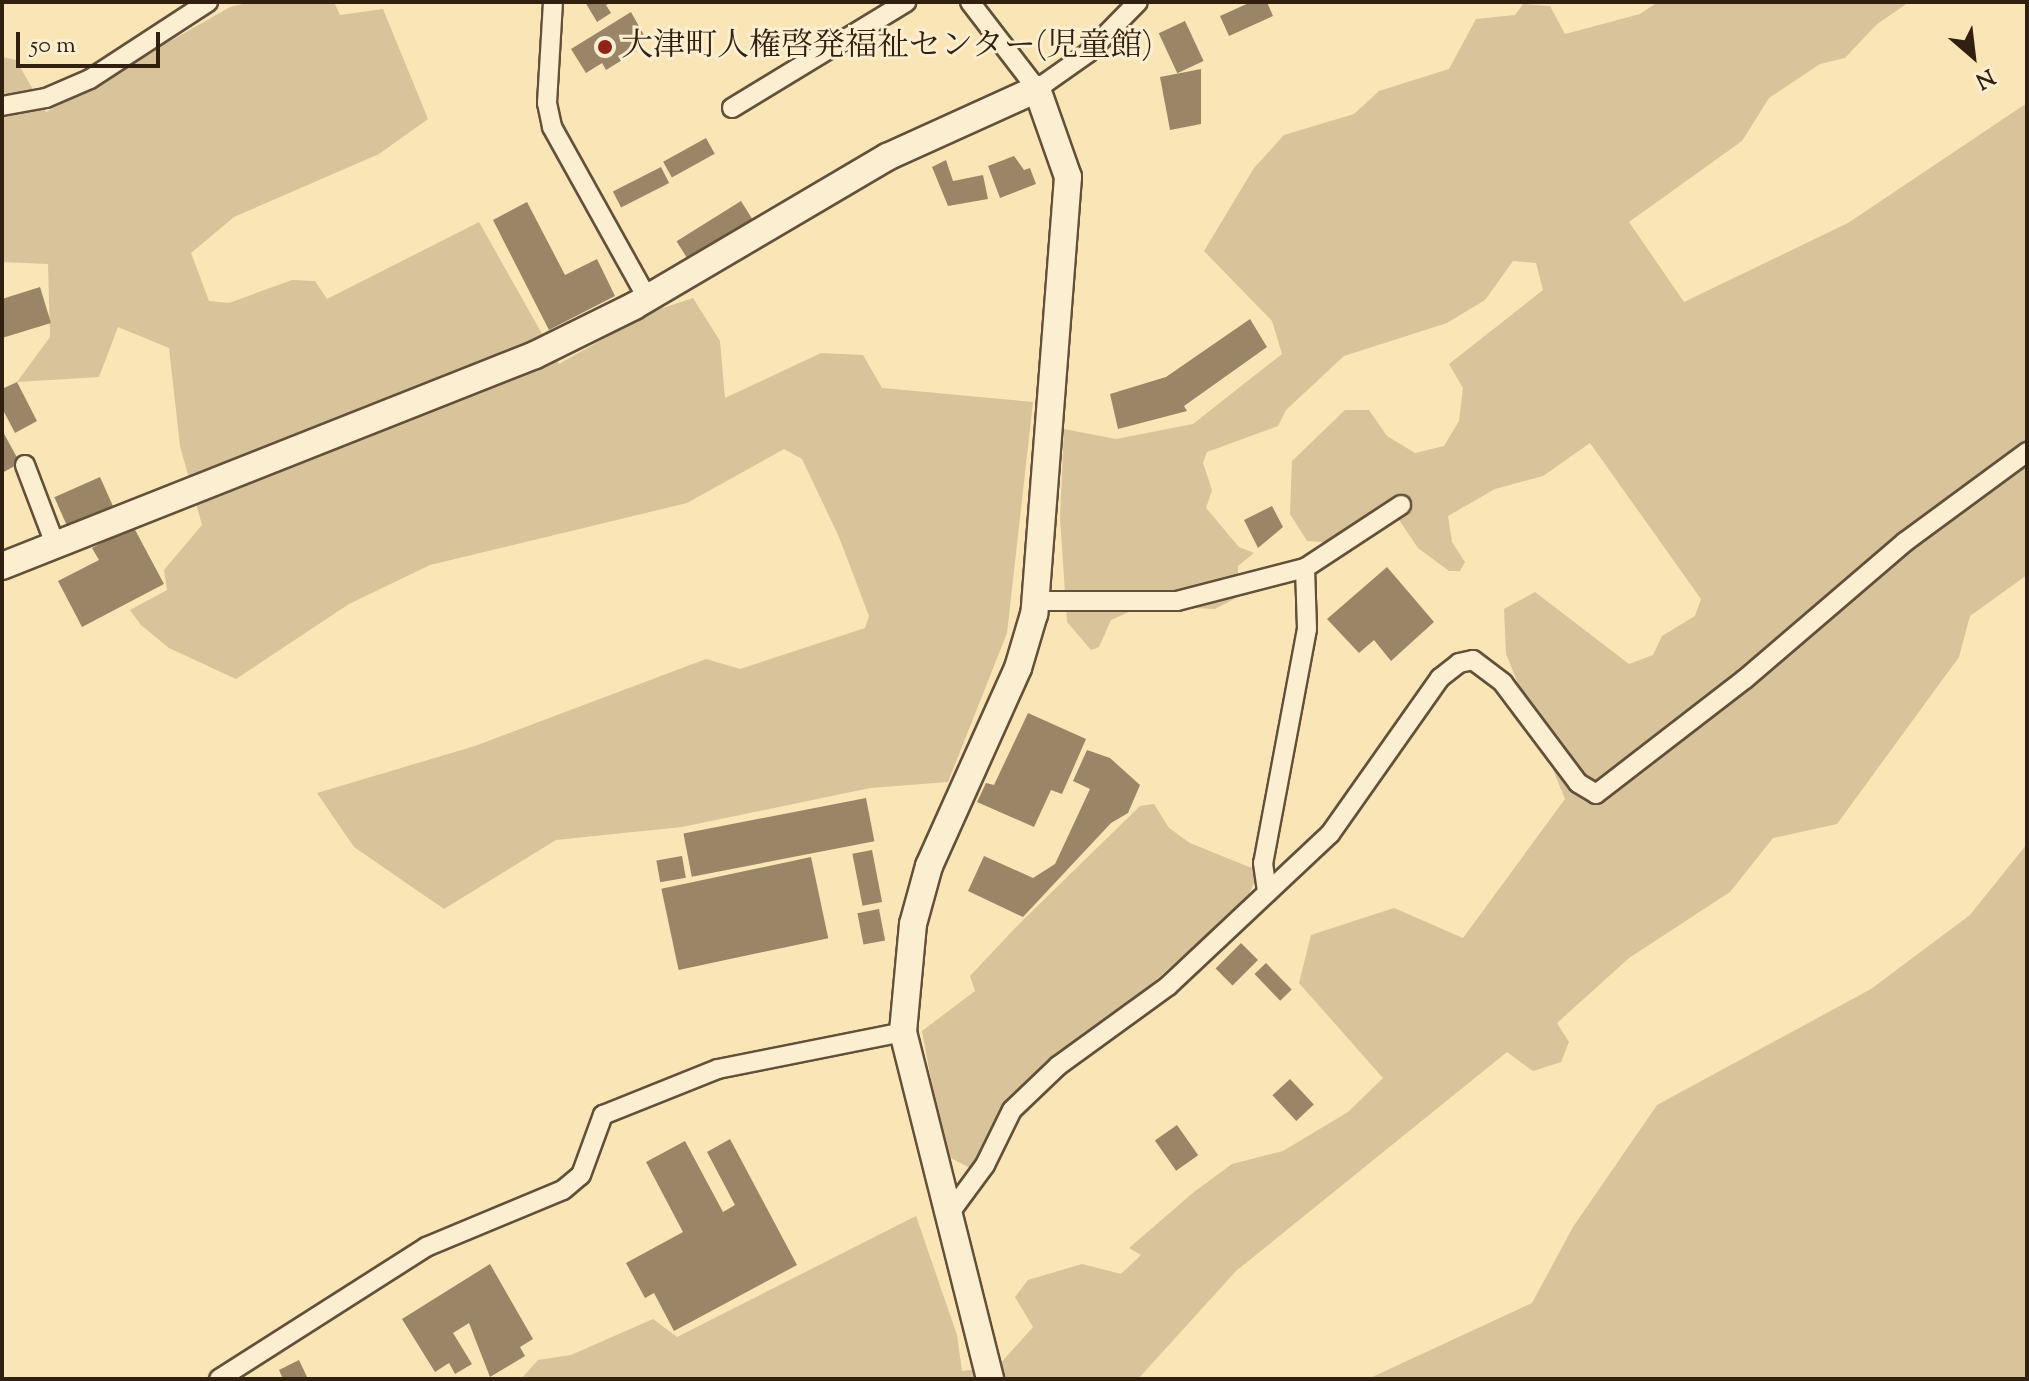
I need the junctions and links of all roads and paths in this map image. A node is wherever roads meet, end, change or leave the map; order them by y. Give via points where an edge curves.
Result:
1 (208, 2) edge
2 (553, 2) edge
3 (906, 2) edge
4 (970, 2) edge
5 (1138, 2) edge
6 (1037, 89) junction
7 (2, 106) edge
8 (732, 108) dead end
9 (647, 298) junction
10 (2027, 452) edge
11 (25, 465) dead end
12 (1401, 505) dead end
13 (55, 544) junction
14 (2, 566) edge
15 (1305, 568) junction
16 (1036, 601) junction
17 (1267, 893) junction
18 (903, 1032) junction
19 (949, 1214) junction
20 (982, 1346) junction
21 (219, 1379) edge
22 (973, 1379) edge
23 (990, 1379) edge

1 - 7 street via 90,79 46,98
2 - 9 street via 547,103 552,127
3 - 8 street
4 - 6 street
5 - 6 street via 1088,53
6 - 9 street via 887,157
6 - 16 street via 1068,177
9 - 13 street via 535,355
10 - 17 street via 1905,542 1745,679 1596,794 1578,783 1503,683 1473,660 1459,663 1440,678 1330,834
11 - 13 street
12 - 15 street
13 - 14 street
15 - 16 street via 1177,601
15 - 17 street via 1307,629 1263,863
16 - 18 street via 1018,668 929,866 913,924
17 - 19 street via 1168,986 1058,1066 1012,1110 985,1165
18 - 19 street
18 - 21 street via 718,1069 603,1115 581,1175 563,1190 426,1247
19 - 20 street
20 - 22 street
20 - 23 street

